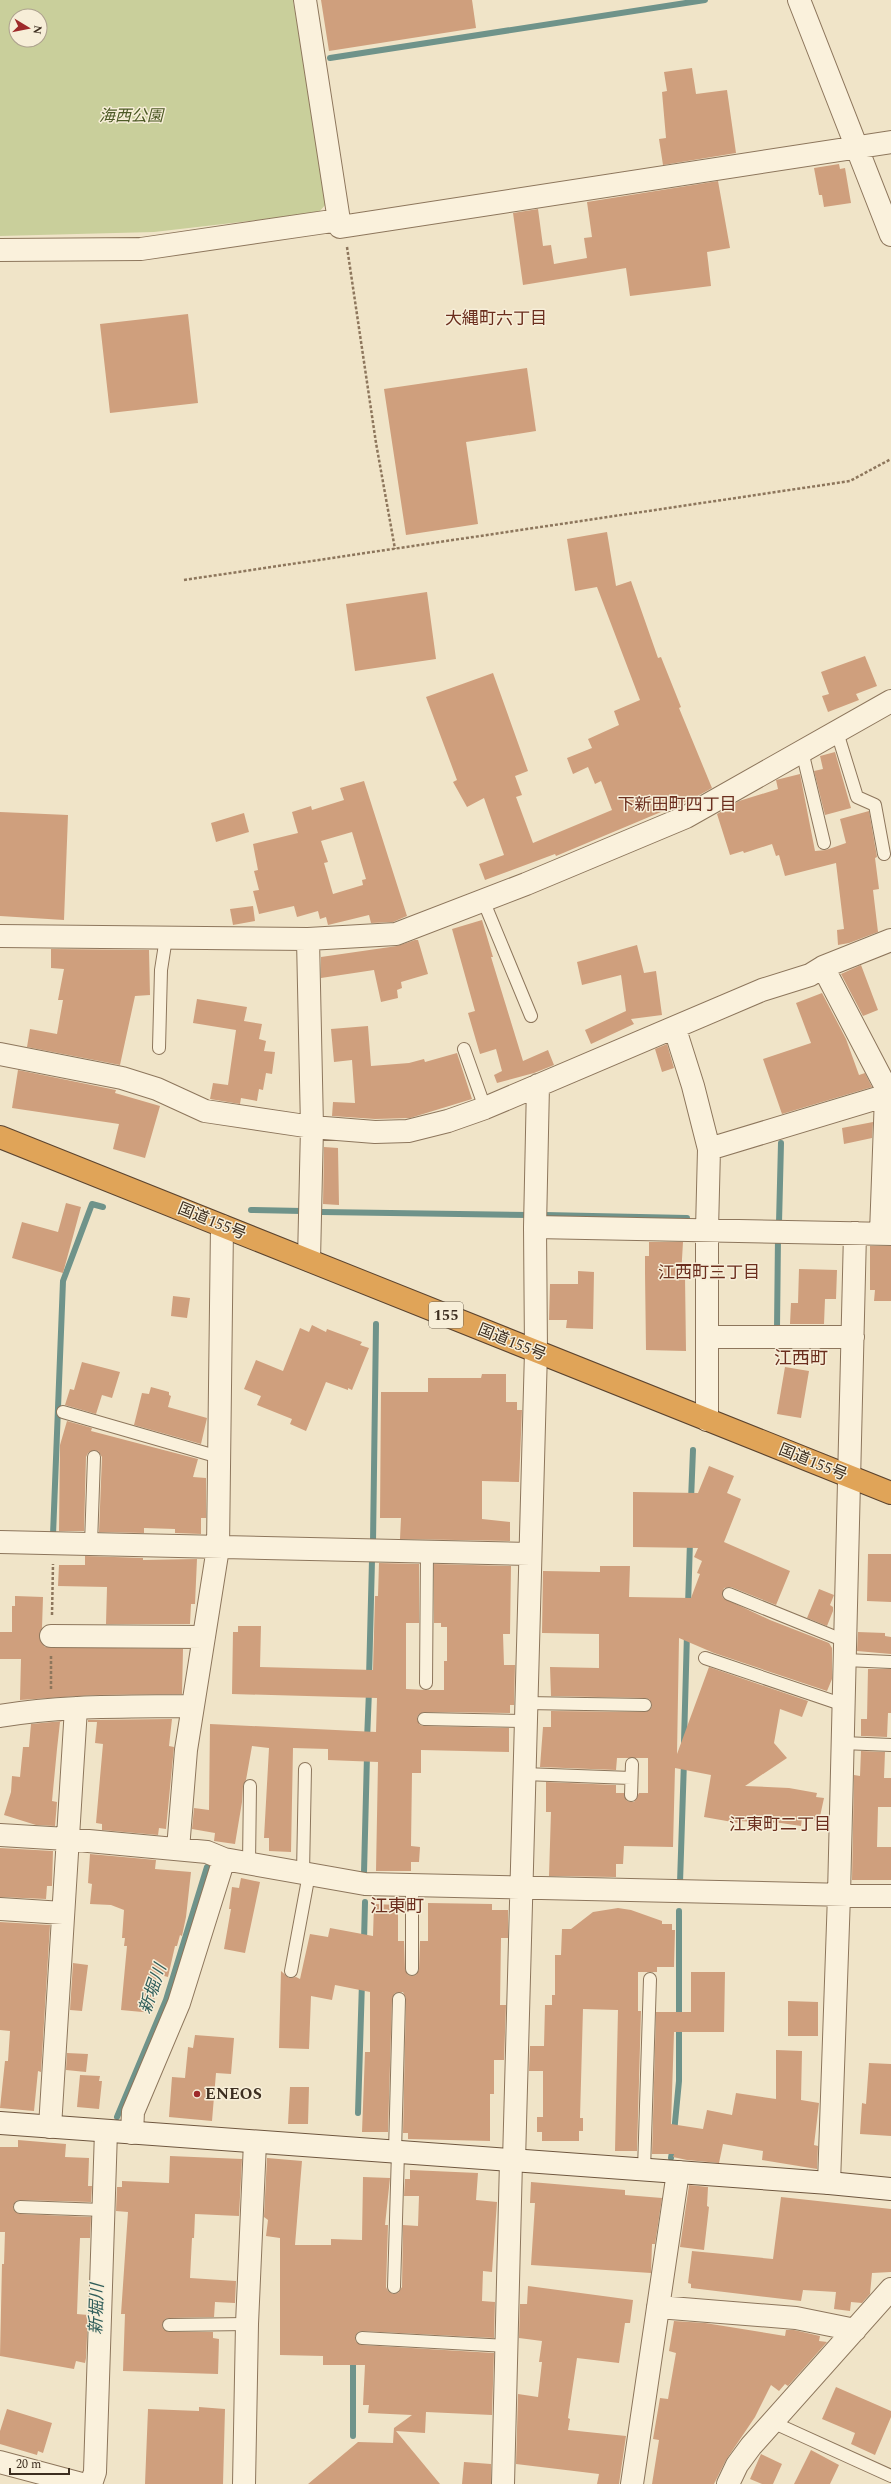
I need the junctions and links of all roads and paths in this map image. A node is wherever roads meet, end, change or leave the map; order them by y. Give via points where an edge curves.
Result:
1 (304, 0) edge
2 (799, 0) edge
3 (891, 142) edge
4 (856, 147) junction
5 (341, 224) junction
6 (891, 235) edge
7 (0, 250) edge
8 (891, 459) edge
9 (395, 549) junction
10 (184, 580) dead end
11 (891, 701) edge
12 (837, 732) junction
13 (802, 752) junction
14 (824, 843) dead end
15 (884, 854) dead end
16 (483, 900) junction
17 (0, 936) edge
18 (166, 938) junction
19 (308, 939) junction
20 (891, 940) edge
21 (823, 968) junction
22 (531, 1016) dead end
23 (675, 1029) junction
24 (159, 1048) dead end
25 (464, 1049) dead end
26 (0, 1054) edge
27 (538, 1085) junction
28 (889, 1095) edge
29 (485, 1108) junction
30 (312, 1127) junction
31 (0, 1137) edge
32 (709, 1149) junction
33 (222, 1226) junction
34 (535, 1227) junction
35 (707, 1230) junction
36 (855, 1233) junction
37 (886, 1234) edge
38 (309, 1260) junction
39 (707, 1337) junction
40 (853, 1337) junction
41 (536, 1352) junction
42 (63, 1412) dead end
43 (708, 1420) junction
44 (219, 1457) junction
45 (94, 1458) dead end
46 (850, 1476) junction
47 (891, 1493) edge
48 (0, 1542) edge
49 (91, 1544) junction
50 (218, 1548) junction
51 (427, 1552) junction
52 (530, 1554) junction
53 (728, 1594) dead end
54 (52, 1636) dead end
55 (204, 1637) junction
56 (845, 1651) junction
57 (705, 1658) dead end
58 (891, 1662) edge
59 (426, 1683) dead end
60 (645, 1705) dead end
61 (844, 1705) junction
62 (193, 1706) junction
63 (76, 1708) junction
64 (526, 1712) junction
65 (0, 1716) edge
66 (424, 1719) dead end
67 (843, 1743) junction
68 (891, 1745) edge
69 (632, 1764) dead end
70 (306, 1769) dead end
71 (524, 1774) junction
72 (631, 1778) junction
73 (250, 1786) dead end
74 (631, 1795) dead end
75 (0, 1835) edge
76 (67, 1839) junction
77 (178, 1849) junction
78 (224, 1859) junction
79 (249, 1863) junction
80 (306, 1874) junction
81 (412, 1885) junction
82 (521, 1887) junction
83 (839, 1895) junction
84 (891, 1896) edge
85 (0, 1909) edge
86 (63, 1913) junction
87 (412, 1969) dead end
88 (291, 1971) dead end
89 (650, 1979) dead end
90 (399, 1999) dead end
91 (0, 2124) edge
92 (50, 2127) junction
93 (106, 2131) junction
94 (132, 2133) junction
95 (255, 2142) junction
96 (397, 2152) junction
97 (513, 2161) junction
98 (644, 2170) junction
99 (678, 2172) junction
100 (829, 2183) junction
101 (891, 2189) edge
102 (20, 2207) dead end
103 (103, 2210) junction
104 (394, 2287) dead end
105 (888, 2298) edge
106 (658, 2307) junction
107 (247, 2324) junction
108 (169, 2326) dead end
109 (855, 2330) junction
110 (362, 2338) dead end
111 (507, 2346) junction
112 (772, 2422) junction
113 (0, 2462) edge
114 (891, 2476) edge
115 (730, 2483) edge
116 (82, 2484) edge
117 (91, 2484) edge
118 (244, 2484) edge
119 (503, 2484) edge
120 (632, 2484) edge

1 - 5 street
2 - 4 street
3 - 4 street
4 - 5 street
4 - 6 street
5 - 7 street via 141,249
5 - 9 path
8 - 9 path via 850,481
9 - 10 path
11 - 12 street
12 - 13 street
12 - 15 lane via 857,797 875,805
13 - 14 lane
13 - 16 street via 686,817
16 - 19 street via 396,934
16 - 22 lane
17 - 18 street
18 - 19 street
18 - 24 lane via 161,970
19 - 30 street
20 - 21 street
21 - 23 street via 810,975 762,990
21 - 28 street
23 - 27 street
23 - 32 street
25 - 29 lane
26 - 30 street via 122,1078 157,1089 205,1111
27 - 29 street
27 - 34 street
28 - 32 street
28 - 37 street
29 - 30 street via 408,1131 375,1132
30 - 38 street
31 - 33 highway, 国道155号 / 155
32 - 35 street
33 - 38 highway, 国道155号 / 155
33 - 44 street
34 - 35 street
34 - 41 street
35 - 36 street
35 - 39 street
36 - 37 street
36 - 40 street
38 - 41 highway, 国道155号 / 155
39 - 40 street
39 - 43 street
40 - 46 street
41 - 43 highway, 国道155号 / 155
41 - 52 street
42 - 44 lane
43 - 46 highway, 国道155号 / 155
44 - 50 street
45 - 49 lane
46 - 47 highway, 国道155号 / 155
46 - 56 street
48 - 49 street
49 - 50 street
50 - 51 street
50 - 55 street
51 - 52 street
51 - 59 lane
52 - 64 street
53 - 56 lane
54 - 55 street
55 - 62 street
56 - 58 lane
56 - 61 street
57 - 61 lane
60 - 64 lane
61 - 67 street
62 - 63 street
62 - 77 street via 186,1750
63 - 65 street via 33,1710
63 - 76 street
64 - 66 lane
64 - 71 street
67 - 68 lane
67 - 83 street
69 - 72 lane
70 - 80 lane
71 - 72 lane
71 - 82 street
72 - 74 lane
73 - 79 lane
75 - 76 street
76 - 77 street
76 - 86 street
77 - 78 street via 207,1852
78 - 79 street
78 - 94 street via 179,2003 133,2112
79 - 80 street
80 - 81 street via 365,1884
80 - 88 lane
81 - 82 street
81 - 87 lane
82 - 83 street
82 - 97 street
83 - 84 street
83 - 100 street
85 - 86 street
86 - 92 street
89 - 98 lane
90 - 96 lane
91 - 92 street
92 - 93 street
93 - 94 street
93 - 103 street
94 - 95 street
95 - 96 street
95 - 107 street
96 - 97 street
96 - 104 lane
97 - 98 street
97 - 111 street
98 - 99 street
99 - 100 street
99 - 106 street
100 - 101 street
102 - 103 lane
103 - 117 street via 95,2472
105 - 109 street
106 - 109 street via 796,2318
106 - 120 street
107 - 108 lane
107 - 118 street
109 - 112 street
110 - 111 lane
111 - 119 street
112 - 114 lane
112 - 115 street via 746,2452
113 - 116 street

